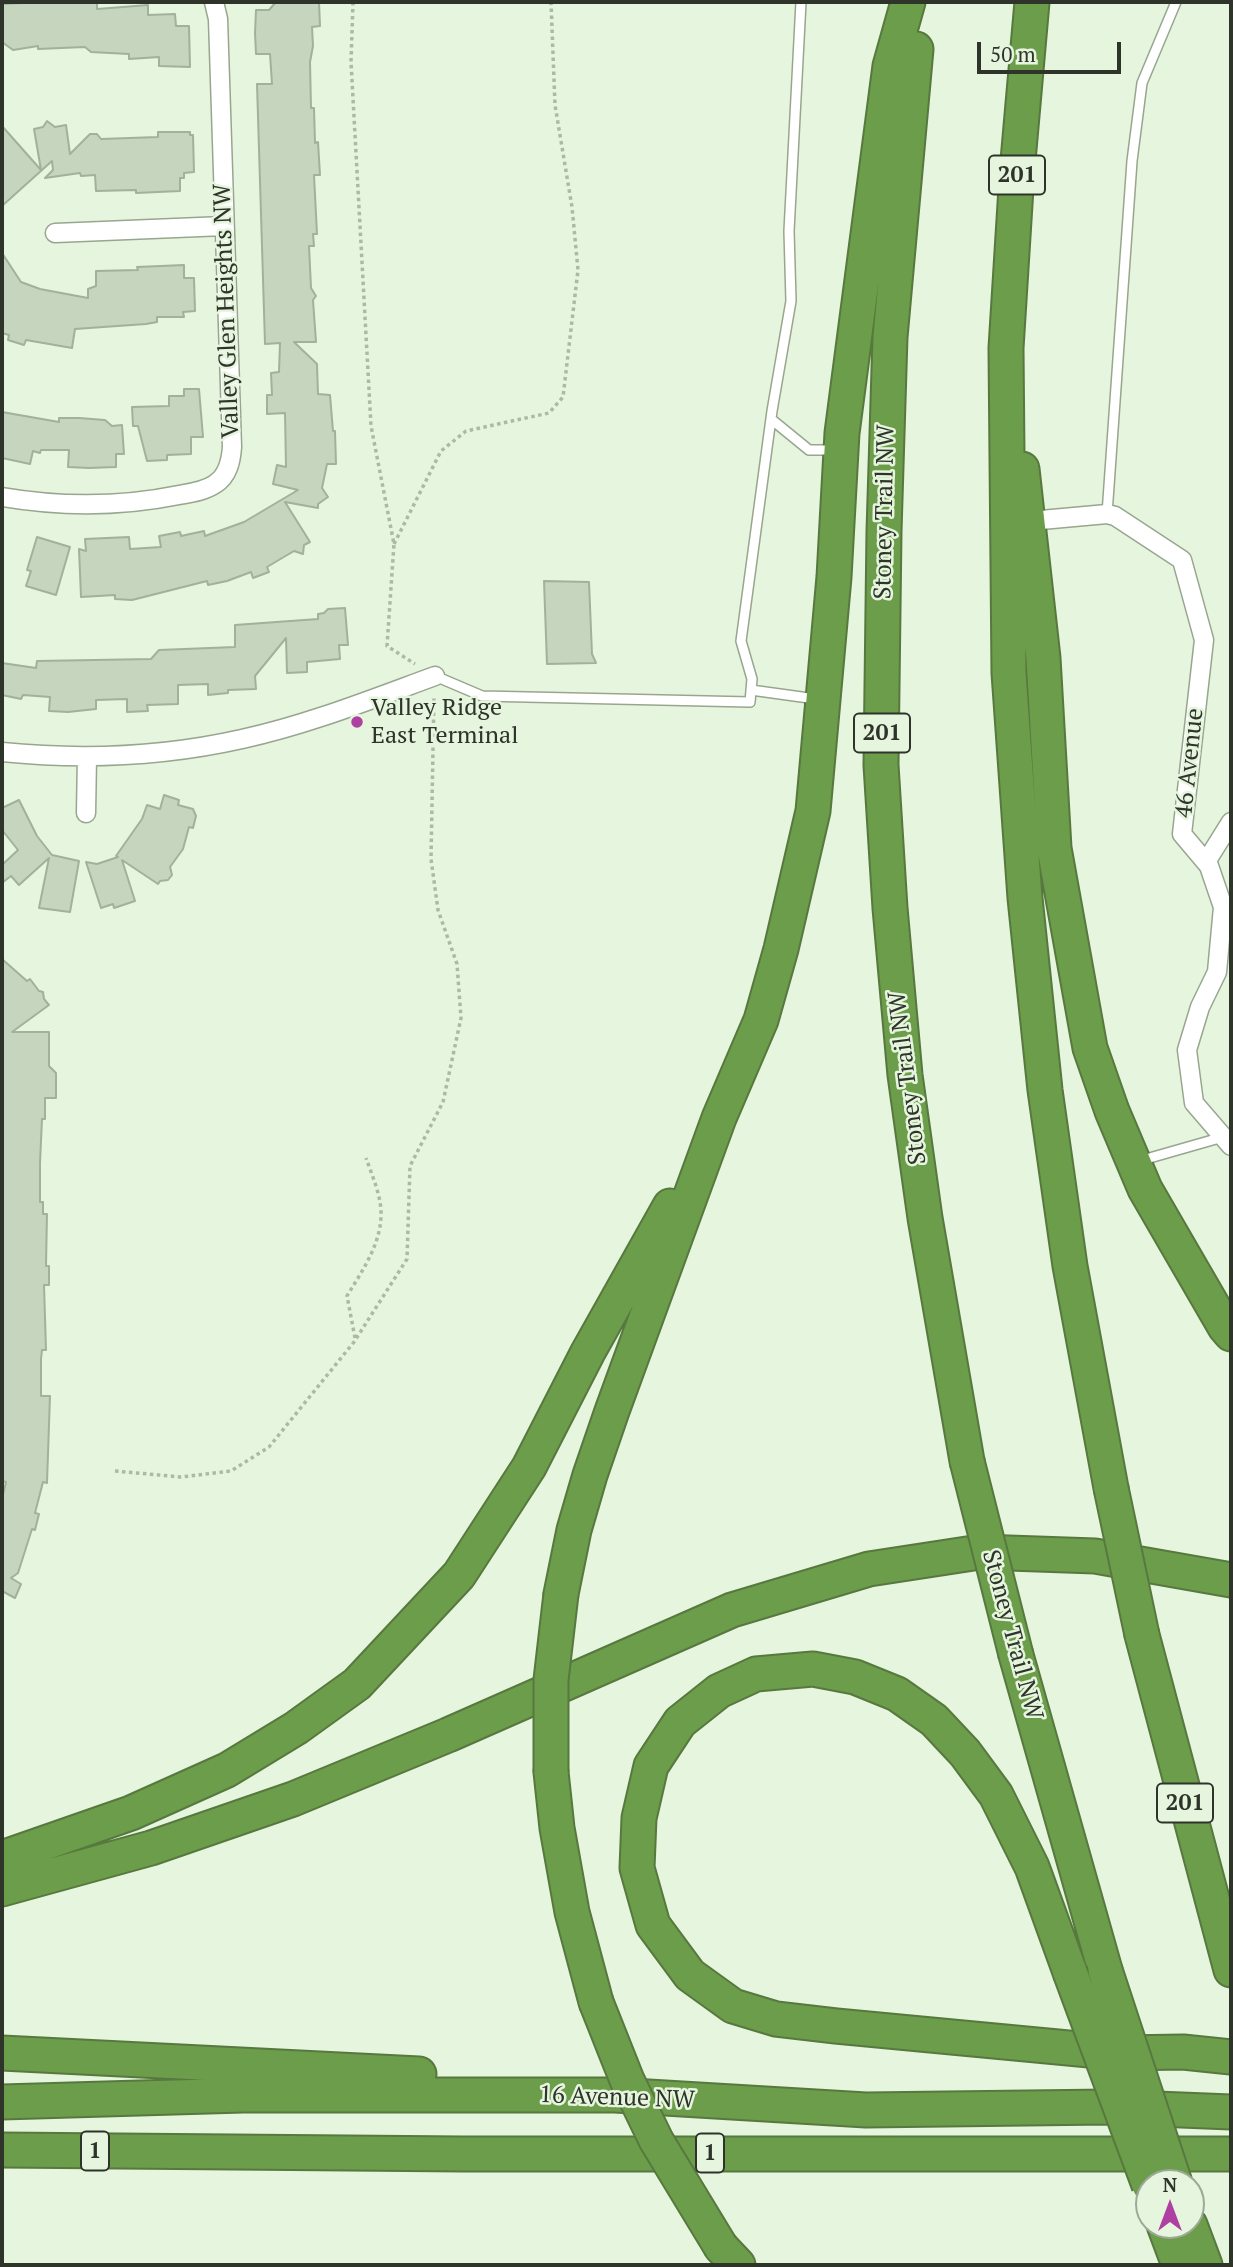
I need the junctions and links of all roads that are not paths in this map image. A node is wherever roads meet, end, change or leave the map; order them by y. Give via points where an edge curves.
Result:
1 (214, 2) edge
2 (801, 2) edge
3 (908, 2) edge
4 (923, 2) edge
5 (1032, 2) edge
6 (1176, 2) edge
7 (224, 226) junction
8 (55, 233) dead end
9 (1006, 348) junction
10 (771, 419) junction
11 (841, 450) junction
12 (2, 497) edge
13 (1107, 514) junction
14 (1030, 521) junction
15 (435, 676) joint
16 (751, 690) junction
17 (824, 700) junction
18 (2, 752) edge
19 (87, 757) junction
20 (86, 813) dead end
21 (1231, 822) edge
22 (1206, 862) junction
23 (719, 1118) junction
24 (1227, 1141) edge
25 (1134, 1162) junction
26 (1231, 1334) edge
27 (1231, 1580) edge
28 (2, 1858) edge
29 (2, 1889) edge
30 (1231, 1970) edge
31 (1099, 2051) edge
32 (1099, 2051) edge
33 (1099, 2051) edge
34 (1099, 2051) edge
35 (2, 2053) edge
36 (1231, 2057) edge
37 (509, 2095) junction
38 (2, 2102) edge
39 (1231, 2112) edge
40 (2, 2150) edge
41 (1231, 2154) edge
42 (1143, 2169) edge
43 (1170, 2169) edge
44 (729, 2256) edge

1 - 7 street, Valley Glen Heights NW
2 - 10 lane via 789,230 791,301
3 - 11 highway via 890,66
4 - 43 highway, Stoney Trail NW / 201, bridge via 911,78 890,337 884,531 881,765 905,1075 967,1461 1105,1970
5 - 9 highway, 201
6 - 13 lane via 1142,83 1131,175
7 - 8 street
7 - 12 street, Valley Glen Heights NW via 232,447 222,478 198,490 134,502 58,504
9 - 14 highway
9 - 30 highway, 201, bridge via 1009,673 1024,898 1045,1090 1070,1266 1142,1635
10 - 11 lane via 809,450
10 - 16 lane via 741,641
11 - 17 highway
13 - 14 street
13 - 22 street, 46 Avenue via 1182,560 1204,640 1182,834
14 - 25 highway via 1054,848 1090,1048
15 - 16 lane via 482,696 750,702
15 - 19 street via 240,740 165,753
16 - 17 lane
17 - 23 highway via 813,811 781,949 761,1020
18 - 19 street
19 - 20 street
21 - 22 street
22 - 24 street, 46 Avenue via 1223,907 1217,972 1187,1050 1194,1103
23 - 28 highway via 529,1467 459,1575 357,1684 227,1770 131,1813
23 - 44 highway, bridge via 574,1530 551,1680 551,1772 572,1912 596,2001 626,2080 656,2140
24 - 25 lane
25 - 26 highway via 1183,1258
27 - 29 highway via 1095,1556 979,1552 869,1569 732,1610 293,1799 152,1848
31 - 36 highway, bridge
32 - 33 highway, bridge via 776,2019 733,2006 690,1975 653,1925 636,1868 639,1818 651,1766 680,1722 719,1691 756,1674 813,1669 855,1677 897,1694 934,1720 996,1795 1032,1867
34 - 42 highway, bridge
35 - 37 highway via 439,2075
37 - 38 highway, 16 Avenue NW / 1 via 243,2095
37 - 39 highway, 16 Avenue NW / 1 via 615,2095 866,2110 1107,2107
40 - 41 highway, 1

